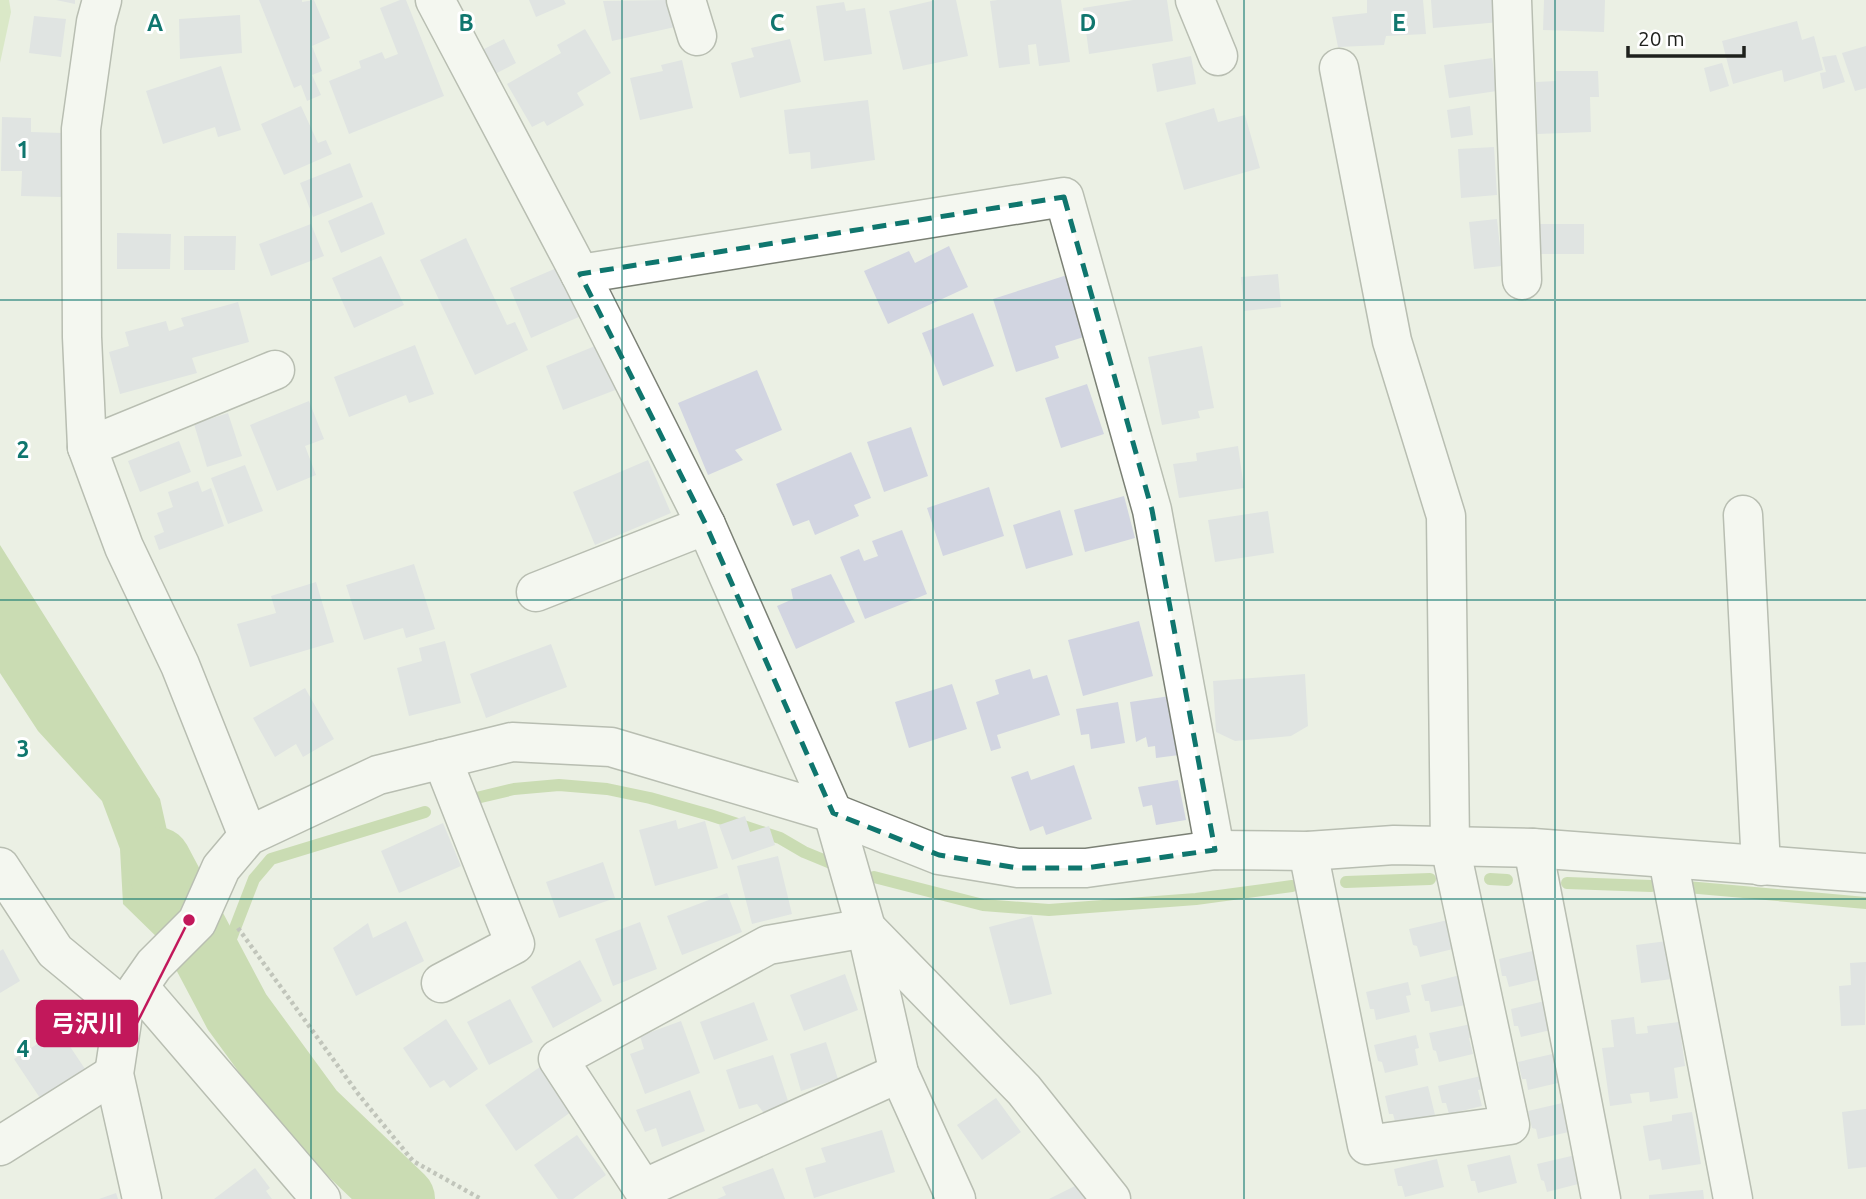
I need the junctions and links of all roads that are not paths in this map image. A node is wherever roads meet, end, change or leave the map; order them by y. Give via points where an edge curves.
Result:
1 (102, 0) edge
2 (686, 0) edge
3 (1195, 0) edge
4 (1512, 0) edge
5 (439, 2) edge
6 (696, 36) dead end
7 (1218, 56) dead end
8 (1339, 68) dead end
9 (580, 274) junction
10 (1522, 279) dead end
11 (275, 370) dead end
12 (87, 447) junction
13 (1743, 515) dead end
14 (706, 525) junction
15 (536, 592) dead end
16 (442, 759) junction
17 (833, 813) junction
18 (248, 836) junction
19 (1450, 846) junction
20 (1533, 848) junction
21 (1215, 850) junction
22 (1308, 851) junction
23 (1668, 859) junction
24 (1761, 866) junction
25 (0, 867) edge
26 (1866, 873) edge
27 (866, 928) junction
28 (441, 983) dead end
29 (139, 987) junction
30 (899, 1073) junction
31 (114, 1074) junction
32 (0, 1146) edge
33 (142, 1199) edge
34 (321, 1199) edge
35 (956, 1199) edge
36 (1111, 1199) edge
37 (1601, 1199) edge
38 (1734, 1199) edge

1 - 12 street via 81,129
2 - 6 street
3 - 7 street
4 - 10 street
5 - 9 street
8 - 19 street via 1392,341 1446,516
9 - 14 street
9 - 21 street via 1064,197 1152,510
11 - 12 street
12 - 18 street via 124,547 180,665
13 - 24 street
14 - 15 street
14 - 17 street
16 - 17 street via 512,742 611,747
16 - 18 street via 378,775
16 - 28 street via 515,944
17 - 21 street via 939,855 1018,868 1086,869
17 - 27 street
18 - 29 street via 221,867 197,922
19 - 20 street
19 - 22 street
19 - 22 street via 1510,1125 1367,1145
20 - 23 street
20 - 37 street
21 - 22 street
23 - 24 street
23 - 38 street
24 - 26 street
25 - 29 street via 55,951
27 - 30 street
27 - 30 street via 768,945 558,1059 643,1189
27 - 36 street via 1024,1090
29 - 31 street
29 - 34 street
30 - 35 street
31 - 32 street
31 - 33 street

